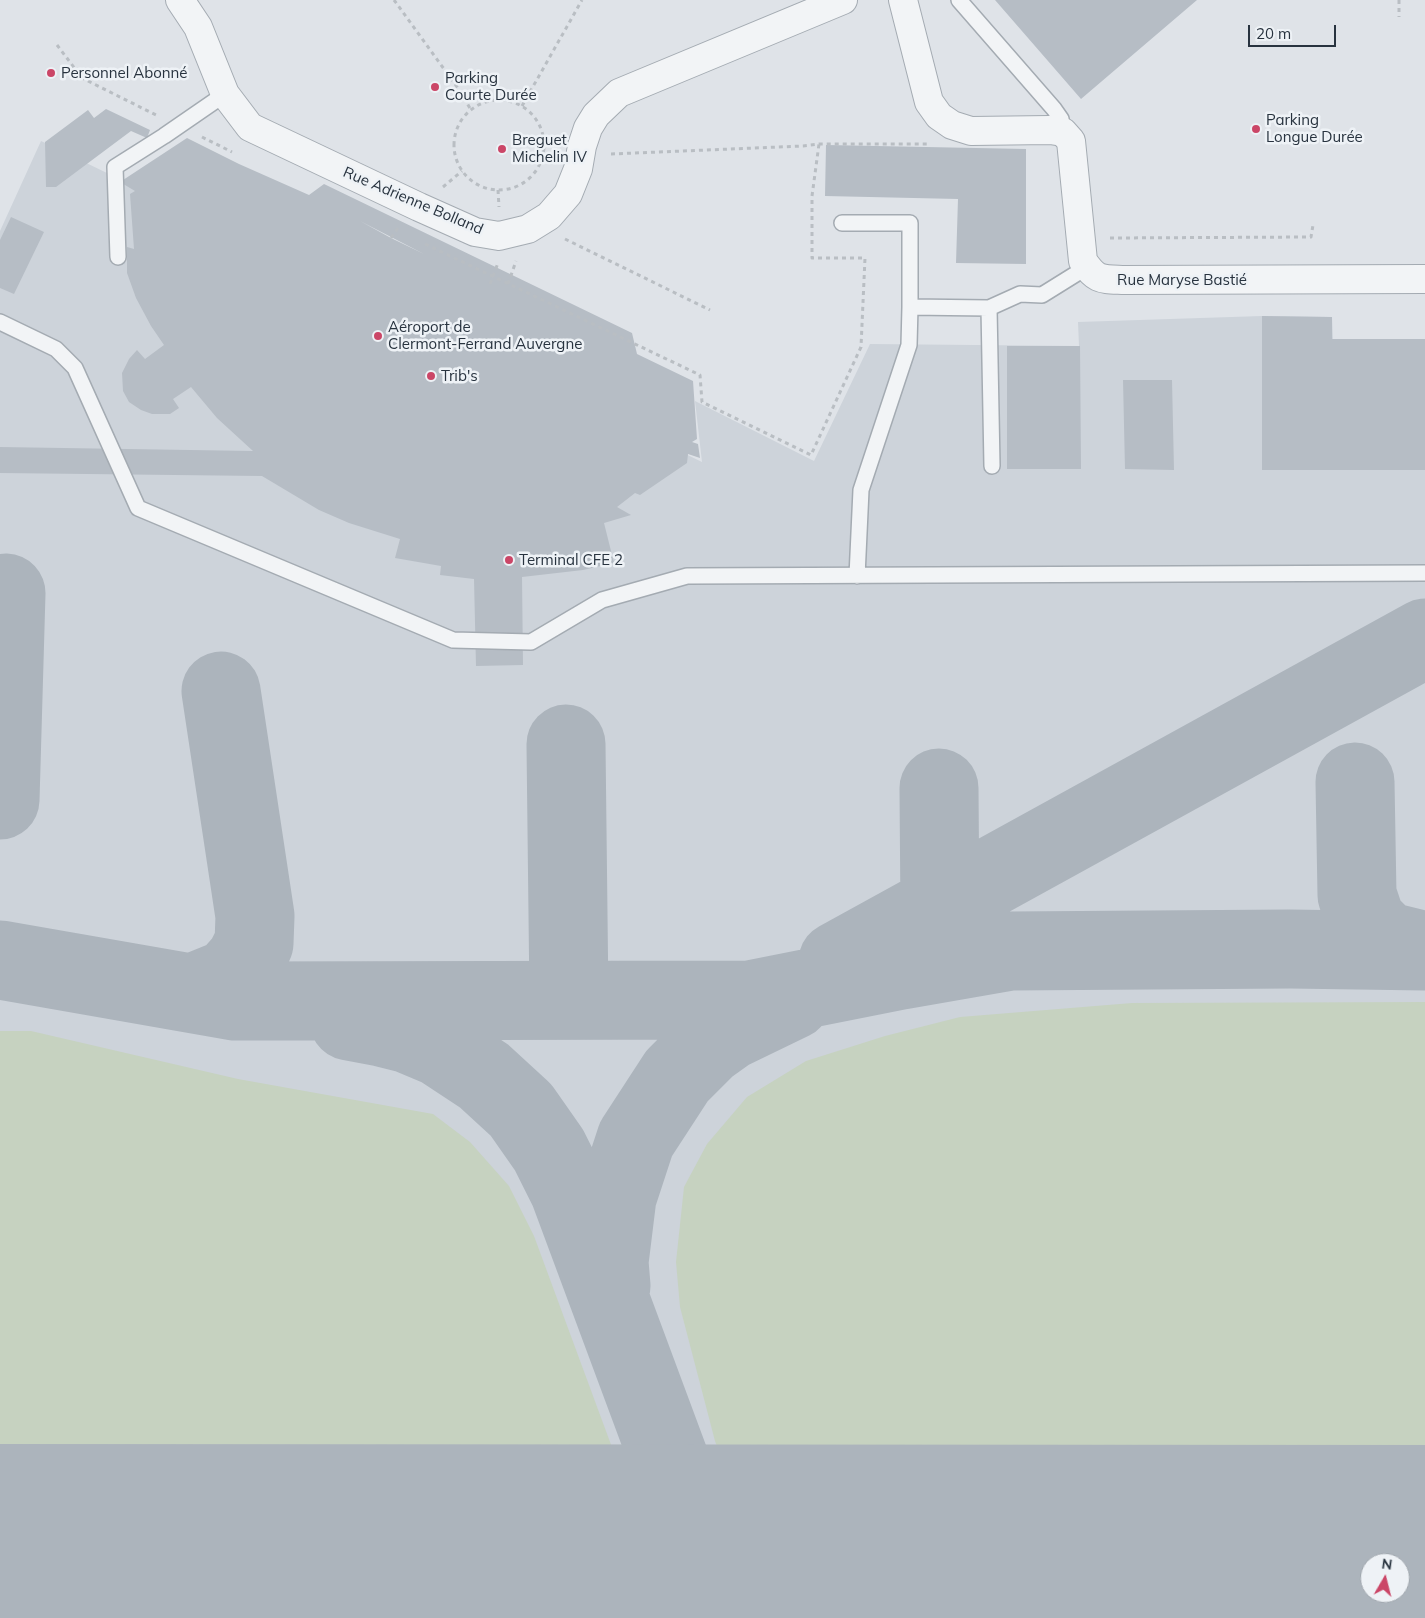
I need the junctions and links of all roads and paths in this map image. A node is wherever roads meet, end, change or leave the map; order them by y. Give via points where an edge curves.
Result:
1 (180, 0) edge
2 (394, 0) edge
3 (582, 0) edge
4 (844, 0) edge
5 (902, 0) edge
6 (959, 0) edge
7 (1399, 0) edge
8 (1399, 17) dead end
9 (56, 45) dead end
10 (225, 94) junction
11 (522, 106) junction
12 (471, 110) junction
13 (178, 126) junction
14 (1063, 132) junction
15 (819, 144) junction
16 (934, 144) dead end
17 (607, 154) dead end
18 (240, 156) dead end
19 (842, 223) dead end
20 (1313, 225) dead end
21 (396, 230) dead end
22 (404, 234) dead end
23 (559, 236) dead end
24 (1106, 238) dead end
25 (422, 242) dead end
26 (118, 256) dead end
27 (517, 259) dead end
28 (1087, 267) junction
29 (1425, 278) edge
30 (508, 284) junction
31 (910, 306) junction
32 (989, 308) junction
33 (710, 310) dead end
34 (0, 322) edge
35 (992, 466) dead end
36 (1425, 573) edge
37 (857, 576) junction

1 - 10 street, Rue Adrienne Bolland via 198,27
2 - 12 path
3 - 11 path
4 - 10 street, Rue Adrienne Bolland via 619,93 596,115 588,128 568,194 549,216 528,229 499,236 475,232 253,129
5 - 14 street via 929,102 939,116 971,132
6 - 14 lane via 1054,109 1061,119
7 - 8 path
9 - 13 path via 82,78
10 - 13 lane
11 - 12 path via 496,100
11 - 12 path via 534,116 541,128 543,158 537,171 526,182 498,190 484,188 472,181 456,159 456,132 461,120
13 - 18 path
13 - 26 lane via 115,167
14 - 28 street via 1071,141 1083,261
15 - 16 path
15 - 17 path
15 - 30 path via 812,196 812,258 865,258 861,347 810,455 702,402 700,375
19 - 31 lane via 910,222
20 - 24 path via 1311,238
21 - 22 path
23 - 33 path
25 - 30 path
27 - 30 path
28 - 29 street, Rue Maryse Bastié via 1092,274 1105,280
28 - 32 lane via 1042,295 1020,294
31 - 32 lane
31 - 37 lane via 909,345 861,490
32 - 35 lane
34 - 37 lane via 56,349 75,368 138,508 453,640 531,642 602,600 688,576
36 - 37 lane

